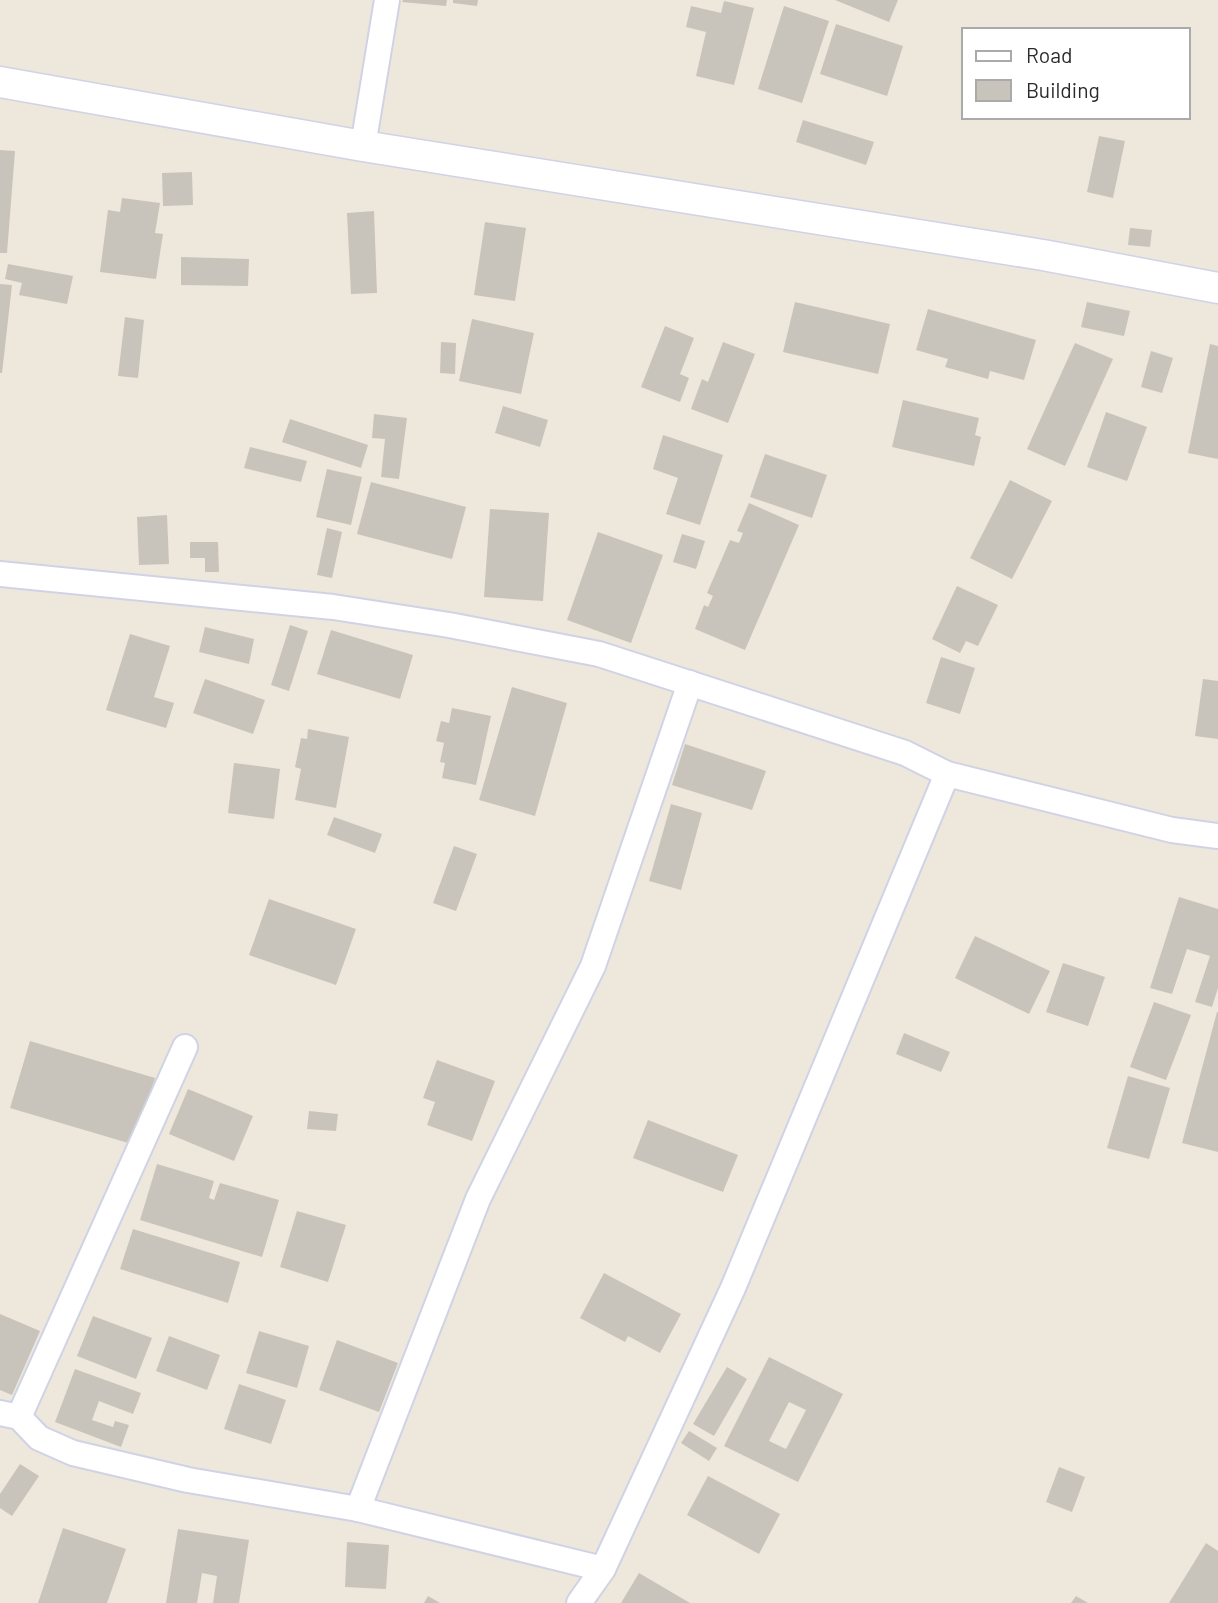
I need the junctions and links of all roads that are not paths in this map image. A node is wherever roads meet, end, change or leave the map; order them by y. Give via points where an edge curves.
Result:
1 (387, 0) edge
2 (0, 82) edge
3 (363, 146) junction
4 (1218, 288) edge
5 (0, 574) edge
6 (690, 683) junction
7 (947, 774) junction
8 (1218, 836) edge
9 (185, 1047) dead end
10 (10, 1415) edge
11 (358, 1508) junction
12 (603, 1569) junction
13 (579, 1603) edge

1 - 3 street
2 - 3 street
3 - 4 street via 1043,255
5 - 6 street via 333,607 449,625 599,654
6 - 7 street via 905,753
6 - 11 street via 593,966 478,1199
7 - 8 street via 1171,830
7 - 12 street via 733,1288
9 - 10 street
10 - 11 street via 39,1438 73,1453 188,1480
11 - 12 street
12 - 13 street

